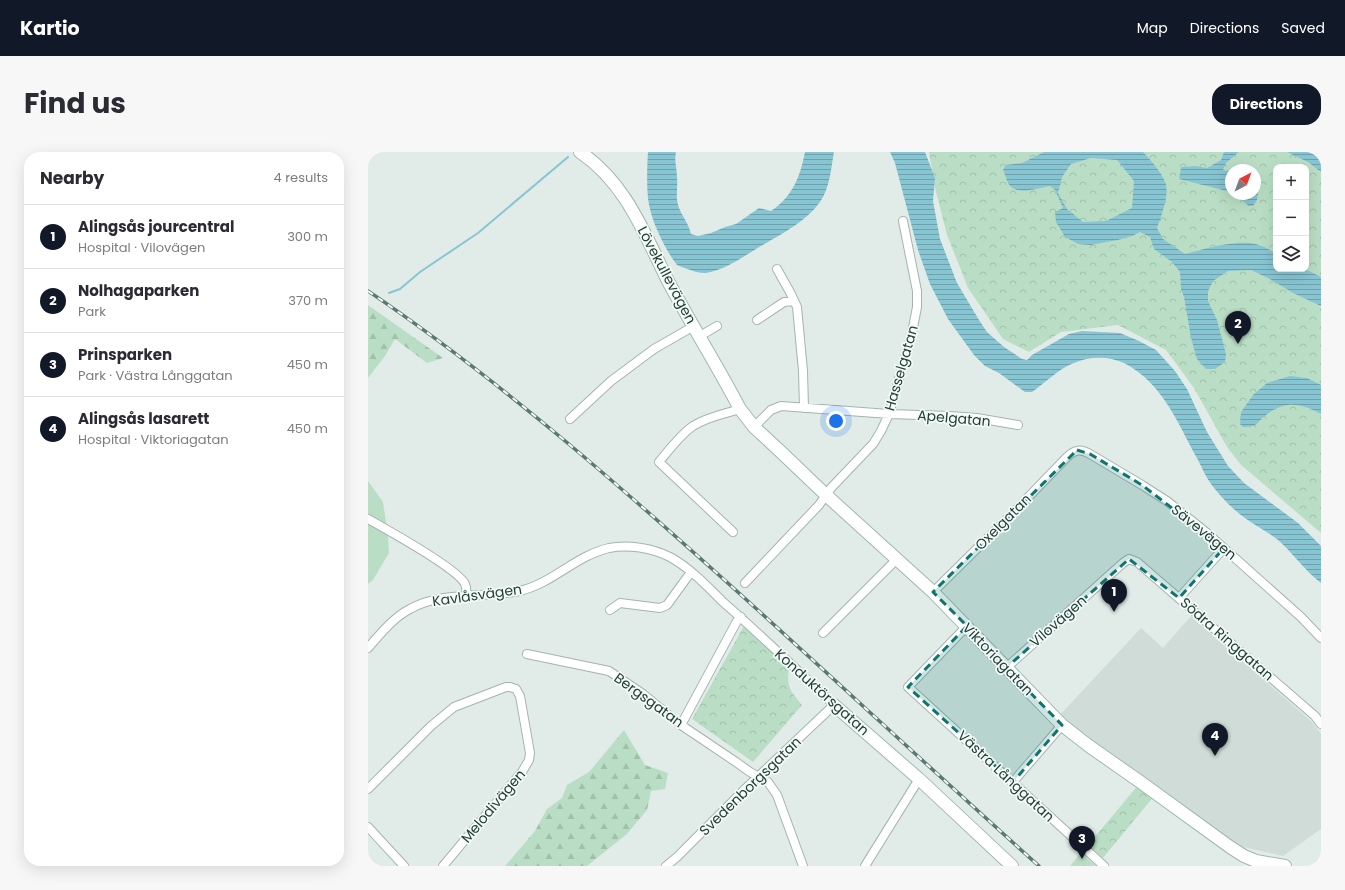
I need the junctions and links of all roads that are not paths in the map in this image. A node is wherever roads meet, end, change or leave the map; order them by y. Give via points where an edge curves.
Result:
1 (580, 152) edge
2 (903, 221) dead end
3 (777, 270) dead end
4 (794, 301) junction
5 (758, 320) dead end
6 (717, 326) dead end
7 (697, 331) junction
8 (740, 408) junction
9 (804, 408) junction
10 (889, 414) junction
11 (570, 419) dead end
12 (1018, 425) dead end
13 (754, 427) junction
14 (1072, 452) joint
15 (826, 495) junction
16 (368, 519) edge
17 (733, 532) dead end
18 (618, 547) joint
19 (1224, 548) junction
20 (897, 559) junction
21 (1129, 559) joint
22 (691, 572) junction
23 (745, 583) dead end
24 (933, 592) junction
25 (467, 596) junction
26 (1180, 598) junction
27 (610, 610) dead end
28 (740, 617) junction
29 (967, 626) junction
30 (823, 633) dead end
31 (1321, 638) edge
32 (368, 648) edge
33 (527, 654) dead end
34 (1006, 668) junction
35 (834, 704) junction
36 (1321, 708) edge
37 (1315, 716) junction
38 (1321, 724) edge
39 (681, 725) junction
40 (1062, 725) junction
41 (758, 776) junction
42 (919, 779) junction
43 (1013, 782) junction
44 (368, 789) edge
45 (368, 827) edge
46 (404, 866) edge
47 (443, 866) edge
48 (666, 866) edge
49 (803, 866) edge
50 (865, 866) edge
51 (1012, 866) edge
52 (1104, 866) edge
53 (1285, 866) edge

1 - 7 street, Lövekullevägen via 598,166 626,200
2 - 10 street, Hasselgatan via 917,291 917,307
3 - 4 street
4 - 5 street via 784,302
4 - 9 street via 803,371
6 - 7 street
7 - 8 street, Lövekullevägen
7 - 11 street via 654,349 611,382
8 - 13 street, Viktoriagatan
8 - 17 street via 693,426 659,462
9 - 10 street, Apelgatan
9 - 13 street, Apelgatan via 781,406 771,410
10 - 12 street, Apelgatan via 977,418
10 - 15 street, Hasselgatan via 873,444
13 - 15 street, Viktoriagatan
14 - 19 street, Sävevägen via 1085,451 1142,485
14 - 24 street, Oxelgatan
15 - 20 street, Viktoriagatan
15 - 23 street, Hasselgatan
16 - 25 street via 452,571 465,584
18 - 22 street, Konduktörsgatan via 655,551
18 - 25 street, Kavlåsvägen via 579,560 533,587 500,594
19 - 26 street
19 - 31 street, Sävevägen
20 - 24 street, Viktoriagatan
20 - 30 street
21 - 26 street, Södra Ringgatan via 1137,562
21 - 34 street, Vilovägen
22 - 27 street via 668,605 660,608 620,604
22 - 28 street, Konduktörsgatan
24 - 29 street, Viktoriagatan
25 - 32 street, Kavlåsvägen via 426,602 410,609 400,615
26 - 37 street, Södra Ringgatan
28 - 35 street, Konduktörsgatan
28 - 39 street
29 - 34 street, Viktoriagatan
29 - 43 street, Västra Långgatan via 908,687
33 - 39 street, Bergsgatan via 609,671
34 - 40 street, Viktoriagatan
35 - 41 street, Svedenborgsgatan
35 - 42 street, Konduktörsgatan
36 - 37 street
37 - 38 street, Södra Ringgatan
39 - 41 street, Bergsgatan
40 - 43 street
40 - 53 street, Viktoriagatan via 1244,856 1256,861
41 - 48 street, Svedenborgsgatan
41 - 49 street, Bergsgatan via 768,782 776,795
42 - 50 street
42 - 51 street, Konduktörsgatan
43 - 52 street, Västra Långgatan
44 - 47 street, Melodivägen via 454,706 506,687 516,689 520,696 529,760 522,772
45 - 46 street

